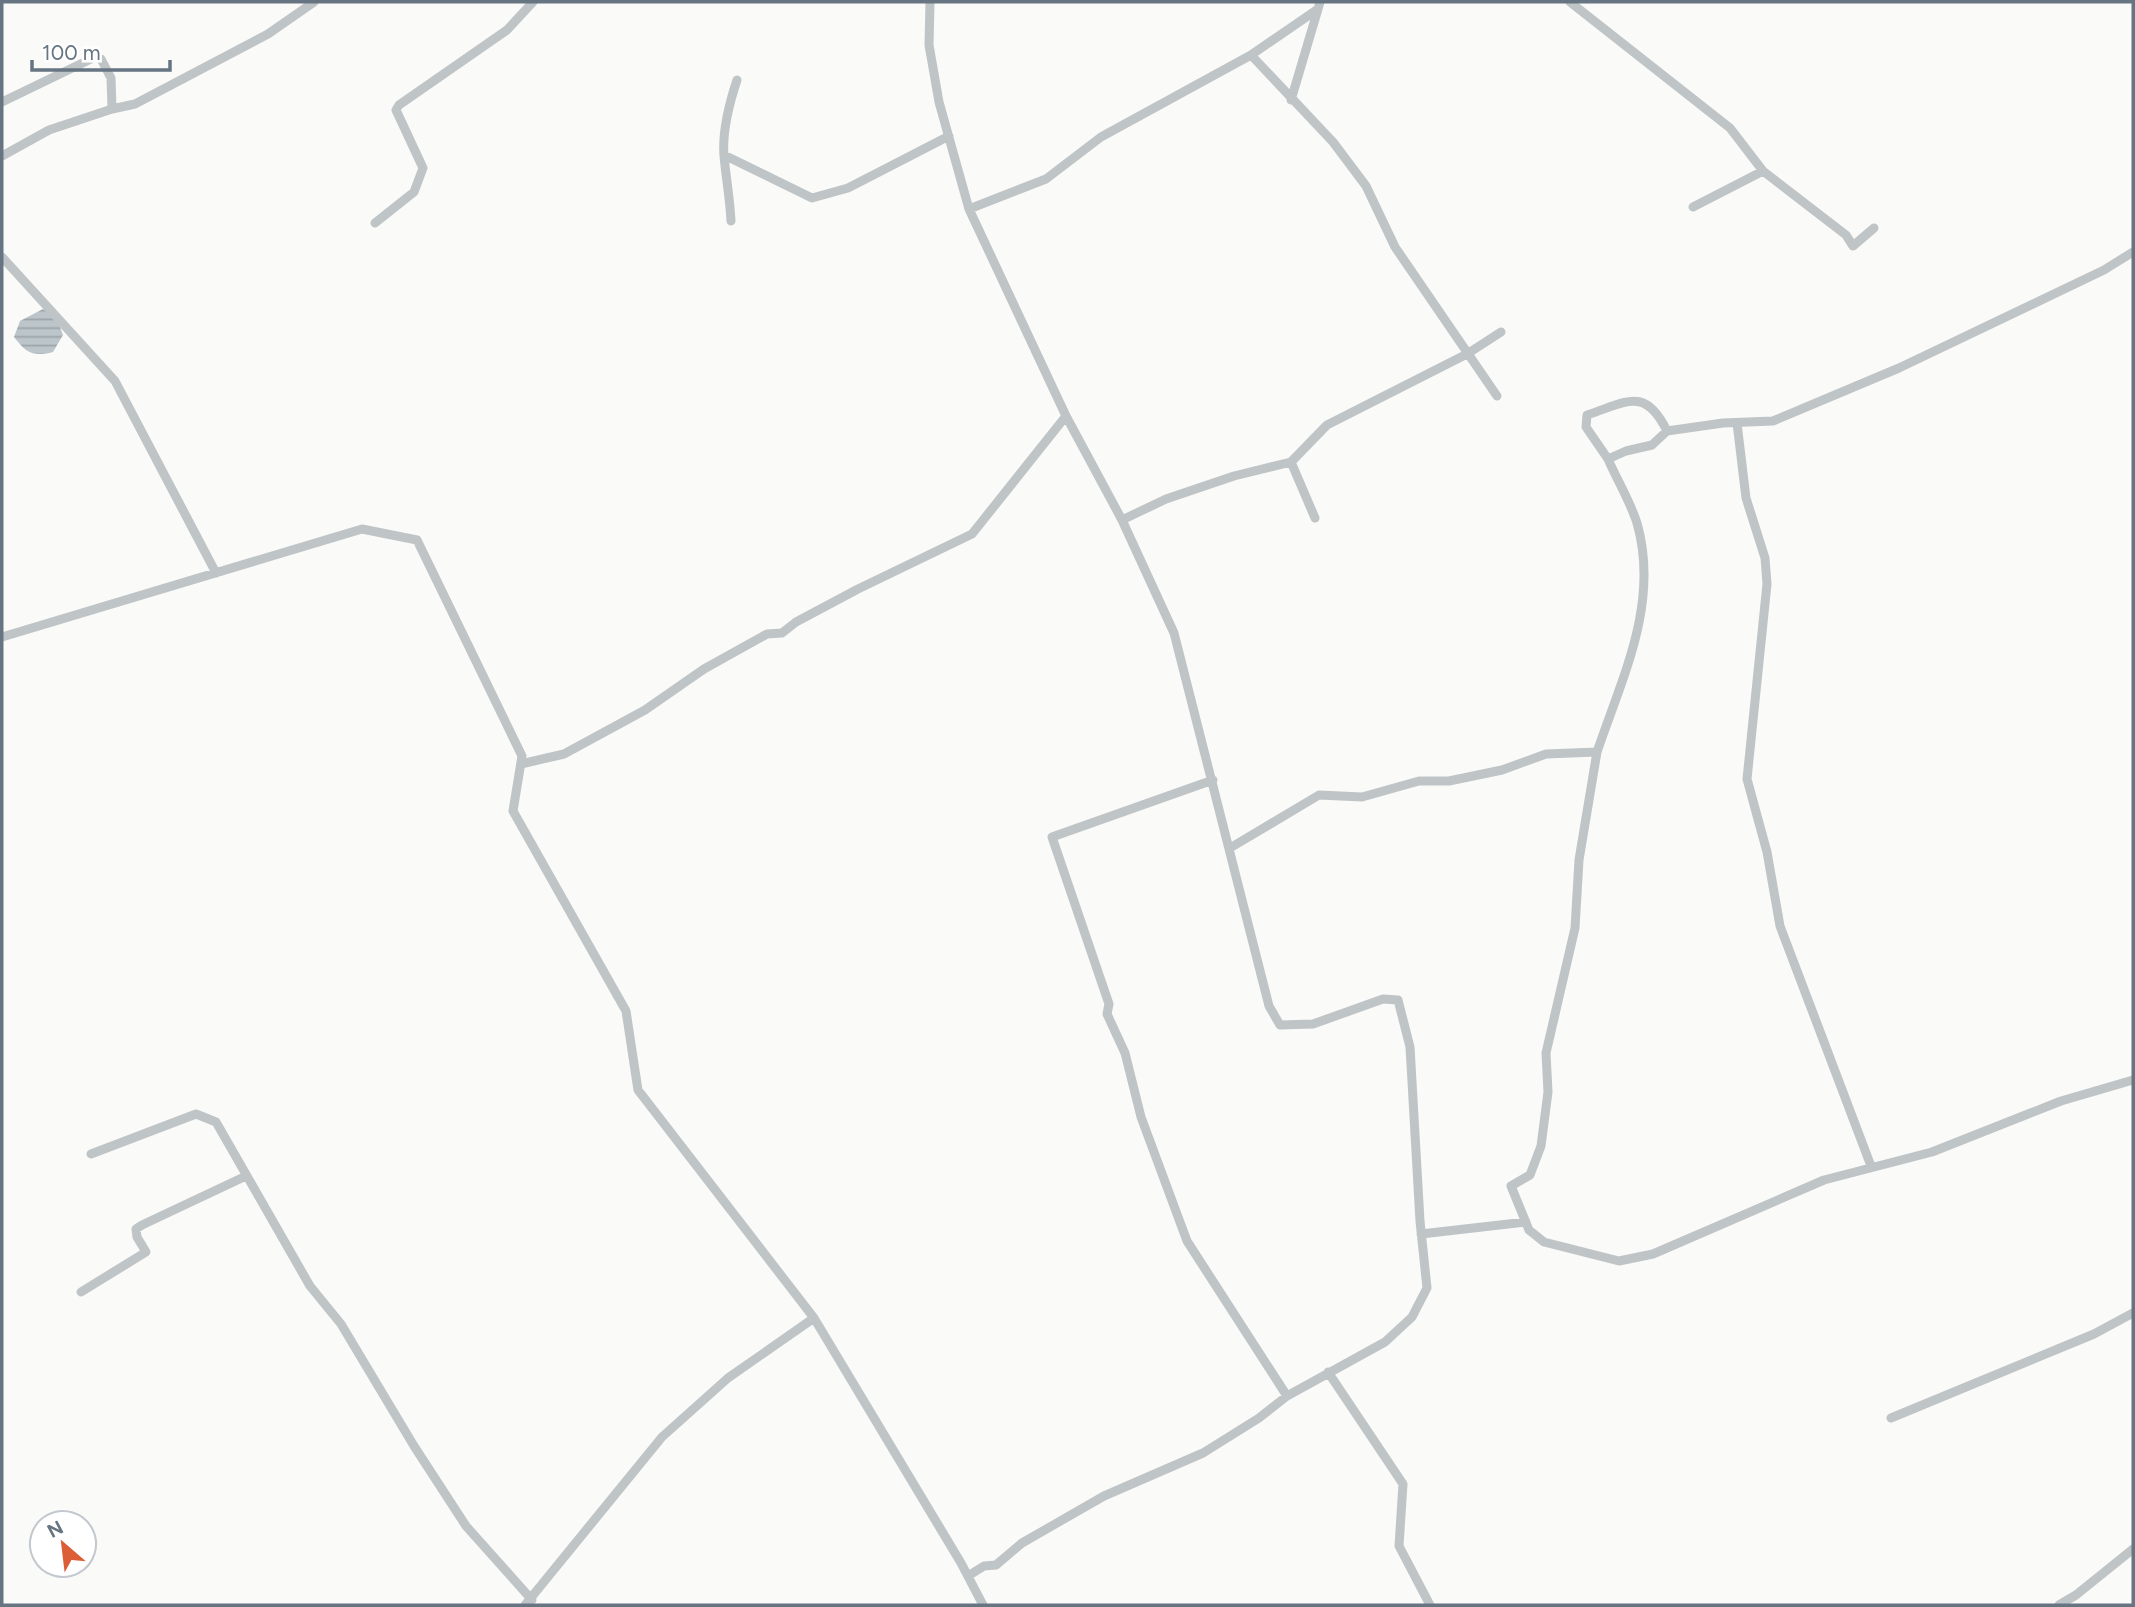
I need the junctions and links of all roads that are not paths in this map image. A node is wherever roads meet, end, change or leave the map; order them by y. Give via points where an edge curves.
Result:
1 (314, 2) edge
2 (533, 2) edge
3 (930, 2) edge
4 (1570, 2) edge
5 (1319, 6) edge
6 (1251, 55) junction
7 (737, 80) dead end
8 (1291, 100) junction
9 (2, 102) edge
10 (112, 109) junction
11 (948, 136) junction
12 (724, 155) junction
13 (2, 156) edge
14 (1763, 170) junction
15 (1693, 207) dead end
16 (969, 209) junction
17 (731, 221) dead end
18 (376, 223) dead end
19 (1874, 228) dead end
20 (2133, 252) edge
21 (2, 257) edge
22 (1501, 332) dead end
23 (1466, 354) junction
24 (1497, 396) dead end
25 (1066, 416) junction
26 (1737, 424) junction
27 (1667, 431) junction
28 (1608, 459) junction
29 (1291, 462) junction
30 (1315, 518) dead end
31 (1122, 520) junction
32 (216, 573) junction
33 (2, 637) edge
34 (1597, 752) junction
35 (521, 764) junction
36 (1213, 780) junction
37 (1230, 848) junction
38 (2133, 1080) edge
39 (91, 1154) dead end
40 (1871, 1166) junction
41 (246, 1176) junction
42 (1526, 1222) junction
43 (1421, 1234) junction
44 (81, 1292) dead end
45 (2133, 1313) edge
46 (814, 1318) junction
47 (1328, 1372) junction
48 (1287, 1396) junction
49 (1891, 1418) dead end
50 (2133, 1549) edge
51 (968, 1576) junction
52 (528, 1602) edge
53 (983, 1605) edge
54 (1430, 1605) edge
55 (2059, 1605) edge

1 - 10 street via 268,34 135,104
2 - 18 street via 507,30 399,105 396,110 423,168 414,192
3 - 11 street via 929,45
4 - 14 street via 1730,128
5 - 6 street
5 - 8 street
6 - 8 street
6 - 16 street via 1101,137 1046,179
7 - 12 street via 725,128
8 - 23 street via 1333,142 1366,186 1395,247
9 - 10 street via 96,57 111,78
10 - 13 street via 49,130
11 - 12 street via 848,188 812,198
11 - 16 street
12 - 17 street
14 - 15 street
14 - 19 street via 1846,235 1853,246
16 - 25 street
20 - 26 street via 1899,368 1773,421
21 - 32 street via 115,381
22 - 23 street
23 - 24 street
23 - 29 street via 1327,425
25 - 31 street
25 - 35 street via 972,534 782,633 767,634 564,754
26 - 27 street
26 - 40 street via 1746,498 1765,558 1767,584 1747,779 1767,852 1780,926
27 - 28 street via 1652,445
27 - 28 street via 1654,407 1639,400 1587,415 1586,427
28 - 34 street via 1637,523 1645,593 1640,628
29 - 30 street
29 - 31 street via 1166,499
31 - 36 street via 1174,633
32 - 33 street
32 - 35 street via 362,529 417,540 522,756
34 - 37 street via 1546,754 1502,770 1449,781 1419,781 1362,797 1319,795
34 - 42 street via 1579,860 1575,928 1545,1052 1548,1092 1541,1146 1530,1175 1511,1186
35 - 46 street via 513,811 626,1011 638,1090
36 - 37 street
36 - 48 street via 1052,837 1109,1004 1107,1014 1125,1053 1141,1117 1187,1241
37 - 43 street via 1269,1006 1280,1025 1312,1024 1383,999 1398,1000 1410,1047
38 - 40 street via 2060,1101 1932,1152
39 - 41 street via 196,1114 216,1122
40 - 42 street via 1824,1180 1653,1254 1619,1261 1544,1242
41 - 44 street via 136,1229 146,1252
41 - 52 street via 310,1286 341,1324 466,1526
42 - 43 street
43 - 47 street via 1427,1288 1412,1317 1385,1342
45 - 49 street via 2094,1334
46 - 51 street
46 - 52 street via 728,1378 662,1437
47 - 48 street
47 - 54 street via 1403,1484 1399,1546
48 - 51 street via 1203,1453 1104,1496 1022,1543 996,1565
50 - 55 street
51 - 53 street

